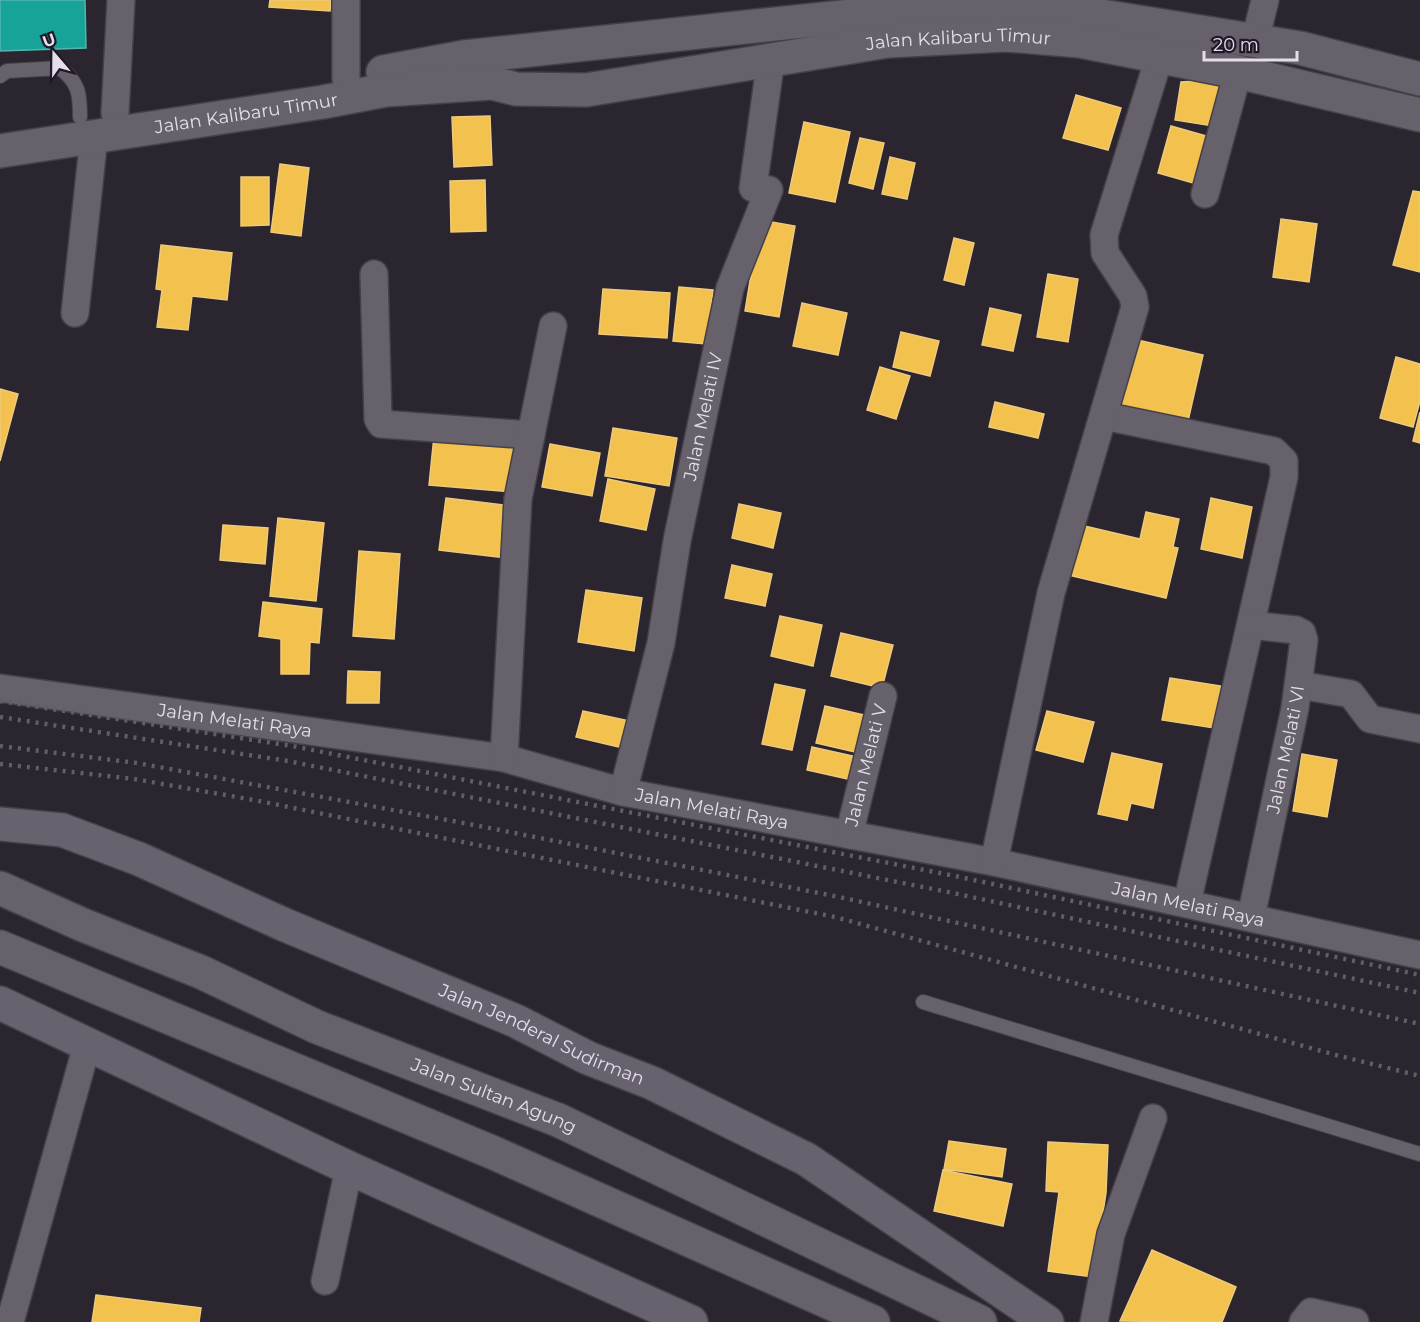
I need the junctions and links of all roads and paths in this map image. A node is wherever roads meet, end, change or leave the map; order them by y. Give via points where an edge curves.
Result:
1 (121, 0) edge
2 (346, 0) edge
3 (1265, 0) edge
4 (860, 8) edge
5 (1255, 41) junction
6 (1159, 58) junction
7 (771, 59) junction
8 (491, 69) junction
9 (1238, 72) junction
10 (0, 76) edge
11 (346, 78) junction
12 (1420, 79) edge
13 (116, 113) junction
14 (1420, 115) edge
15 (87, 127) junction
16 (0, 130) edge
17 (0, 151) edge
18 (1205, 194) dead end
19 (374, 274) dead end
20 (75, 313) dead end
21 (553, 326) dead end
22 (1104, 416) junction
23 (531, 435) junction
24 (1251, 624) junction
25 (1299, 685) junction
26 (0, 688) edge
27 (883, 696) dead end
28 (1420, 729) edge
29 (504, 758) junction
30 (623, 792) junction
31 (0, 824) edge
32 (849, 836) junction
33 (993, 862) junction
34 (0, 888) edge
35 (1187, 903) junction
36 (1251, 917) junction
37 (0, 947) edge
38 (1420, 955) edge
39 (923, 1002) dead end
40 (0, 1003) edge
41 (87, 1045) junction
42 (1153, 1118) dead end
43 (1420, 1154) edge
44 (349, 1168) junction
45 (325, 1281) dead end
46 (10, 1322) edge
47 (691, 1322) edge
48 (873, 1322) edge
49 (980, 1322) edge
50 (1047, 1322) edge
51 (1094, 1322) edge
52 (1303, 1322) edge
53 (1355, 1322) edge

1 - 13 street
2 - 11 street
3 - 5 street
4 - 5 street, Jalan Kalibaru Timur via 898,11 986,5 1064,10
4 - 8 street, Jalan Kalibaru Timur
5 - 12 street, Jalan Kalibaru Timur via 1300,48
6 - 7 street, Jalan Kalibaru Timur via 1080,41 1006,35 888,41
6 - 9 street, Jalan Kalibaru Timur
6 - 22 street via 1104,235 1105,253 1135,302
7 - 8 street, Jalan Kalibaru Timur via 586,90 516,88
7 - 30 street, Jalan Melati IV via 753,188 769,190 730,288 677,541 661,643
8 - 11 street, Jalan Kalibaru Timur
8 - 15 street, Jalan Kalibaru Timur via 323,102
9 - 14 street, Jalan Kalibaru Timur
9 - 18 street
10 - 15 lane via 7,70 60,68 73,78
11 - 13 street, Jalan Kalibaru Timur via 166,102
13 - 15 street, Jalan Kalibaru Timur
15 - 16 street, Jalan Kalibaru Timur
15 - 17 street, Jalan Kalibaru Timur
15 - 20 street
19 - 23 street via 381,424
21 - 23 street
22 - 24 street via 1265,450 1284,461 1284,477
22 - 33 street via 1051,593
23 - 29 street via 518,499
24 - 25 street, Jalan Melati VI via 1302,633
24 - 35 street
25 - 28 street via 1351,694 1370,719
25 - 36 street, Jalan Melati VI
26 - 29 street, Jalan Melati Raya
27 - 32 street, Jalan Melati V
29 - 30 street, Jalan Melati Raya
30 - 32 street, Jalan Melati Raya
31 - 50 main road, Jalan Jenderal Sudirman via 62,831 139,859 652,1083 806,1159
32 - 33 street, Jalan Melati Raya
33 - 35 street, Jalan Melati Raya
34 - 49 highway, Jalan Sultan Agung via 201,972 317,1027 558,1120
35 - 36 street, Jalan Melati Raya
36 - 38 street, Jalan Melati Raya
37 - 48 highway via 495,1153
39 - 43 lane
40 - 41 main road
41 - 44 main road
41 - 46 street
42 - 51 street via 1111,1234
44 - 45 street
44 - 47 main road
52 - 53 street via 1310,1312

